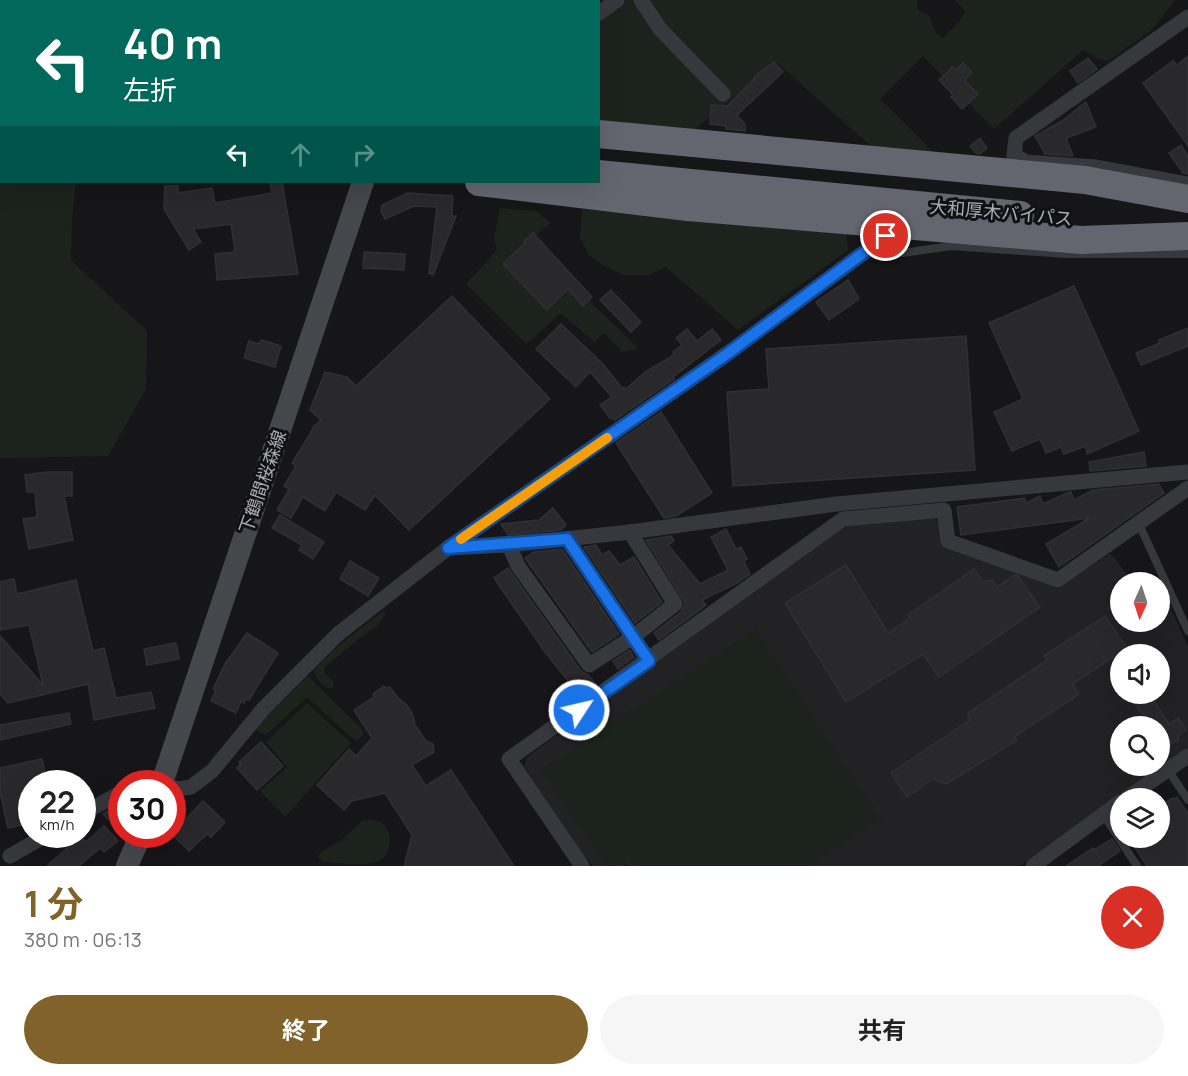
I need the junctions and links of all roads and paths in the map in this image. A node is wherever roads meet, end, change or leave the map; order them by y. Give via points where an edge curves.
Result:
1 (617, 0) edge
2 (641, 0) edge
3 (600, 13) edge
4 (1188, 17) edge
5 (723, 94) dead end
6 (600, 134) edge
7 (600, 150) edge
8 (600, 174) edge
9 (363, 183) edge
10 (487, 183) edge
11 (1188, 184) edge
12 (968, 198) junction
13 (1188, 201) edge
14 (1188, 229) edge
15 (883, 234) junction
16 (1188, 236) edge
17 (1188, 254) edge
18 (1188, 472) edge
19 (1188, 489) edge
20 (1139, 524) junction
21 (630, 532) junction
22 (567, 539) junction
23 (509, 545) junction
24 (448, 548) junction
25 (1188, 631) edge
26 (633, 637) junction
27 (649, 661) junction
28 (1188, 756) edge
29 (1170, 769) edge
30 (166, 770) edge
31 (1170, 773) edge
32 (1159, 776) edge
33 (186, 788) edge
34 (1142, 788) edge
35 (1188, 800) edge
36 (1110, 809) edge
37 (1103, 814) junction
38 (24, 848) edge
39 (135, 848) edge
40 (10, 856) dead end
41 (127, 866) edge
42 (582, 866) edge
43 (1033, 866) edge
44 (1137, 866) edge

1 - 3 street
2 - 5 street via 660,29
4 - 11 street via 1016,138 1014,155 1026,162 1095,167
6 - 13 highway via 1085,180
7 - 12 highway, 大和厚木バイパス
8 - 12 highway, 大和厚木バイパス
9 - 30 street, 下鶴間桜森線
10 - 15 highway
12 - 13 highway, 大和厚木バイパス
12 - 14 highway, 大和厚木バイパス
15 - 16 highway via 1081,240
15 - 17 lane via 888,250 903,253 951,246 1066,254
15 - 24 street via 727,354
18 - 21 street via 836,504
19 - 20 street
20 - 25 lane
20 - 27 street via 1058,580 948,541 944,510 843,519
21 - 22 street
21 - 26 street via 675,604
22 - 23 street
22 - 26 street
23 - 24 street
23 - 26 street via 518,566 589,664
24 - 33 street via 338,634 263,709 212,771
26 - 27 street
27 - 42 street via 509,759
28 - 29 street
31 - 35 lane
32 - 34 street
36 - 37 street
37 - 43 street
37 - 44 lane
38 - 40 street
39 - 41 street

